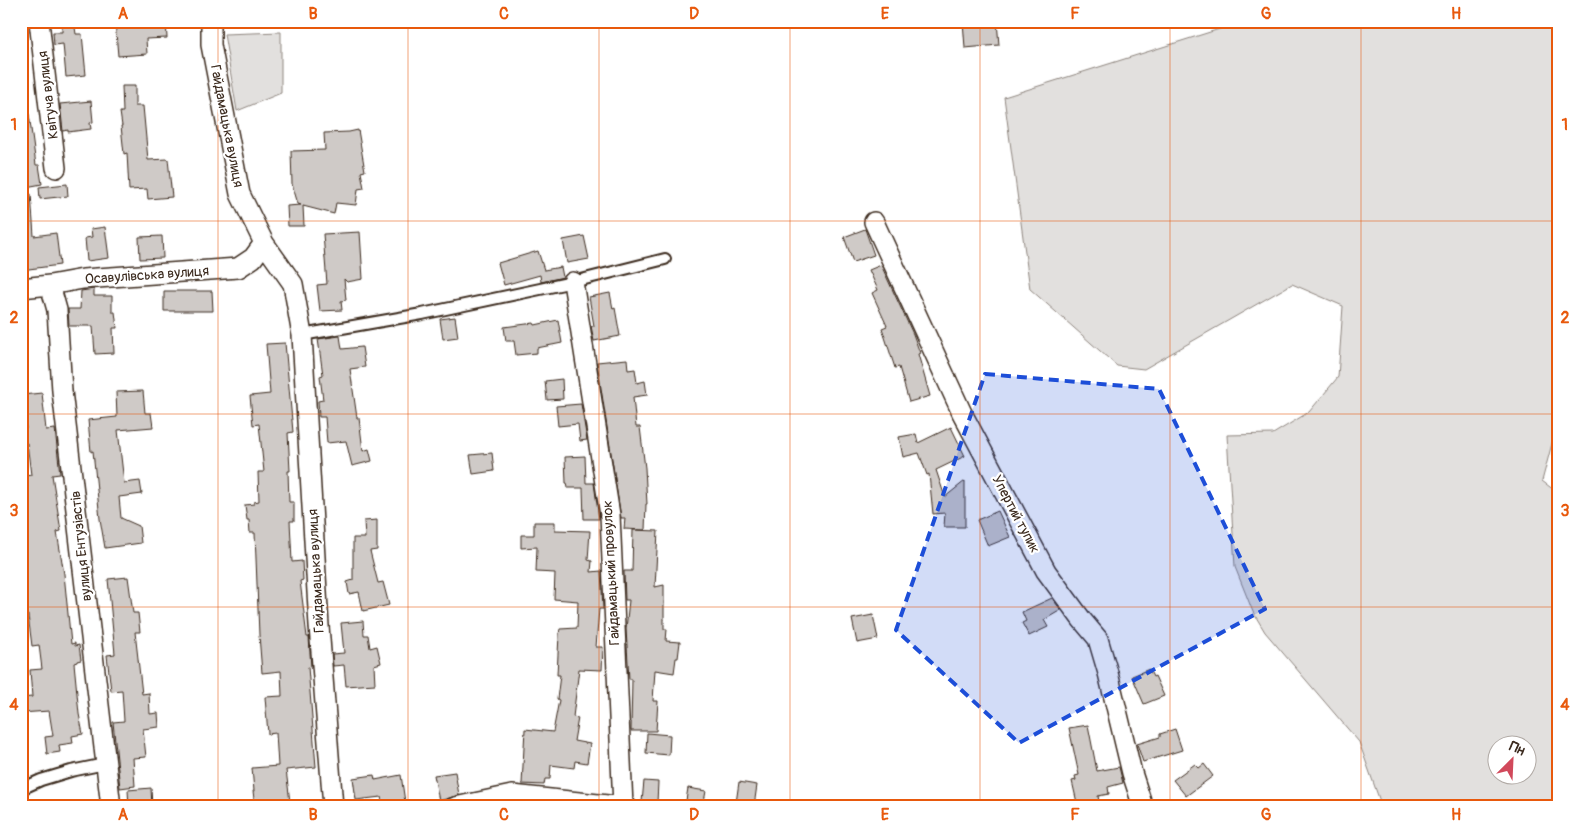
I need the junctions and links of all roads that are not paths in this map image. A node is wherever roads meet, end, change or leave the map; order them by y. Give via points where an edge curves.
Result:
1 (39, 21) edge
2 (211, 21) edge
3 (56, 168) dead end
4 (874, 222) dead end
5 (264, 243) junction
6 (665, 259) dead end
7 (573, 282) junction
8 (50, 285) junction
9 (21, 288) edge
10 (302, 334) junction
11 (105, 764) junction
12 (21, 789) edge
13 (625, 806) edge
14 (111, 807) edge
15 (332, 807) edge
16 (455, 807) edge
17 (1143, 807) edge

1 - 3 street, Квітуча вулиця
2 - 5 street, Гайдамацька вулиця via 211,45 240,194
4 - 17 street, Упертий тупик via 962,413 1037,554 1051,578 1098,639
5 - 8 street, Осавулівська вулиця via 253,258 238,268 83,279
5 - 10 street, Гайдамацька вулиця via 293,284
6 - 7 lane
7 - 10 lane via 422,314
7 - 13 street, Гайдамацький провулок via 610,515
8 - 9 street, Осавулівська вулиця
8 - 11 street, вулиця Ентузіастів via 57,310 62,391
10 - 15 street, Гайдамацька вулиця via 318,626
11 - 12 lane via 64,773
11 - 14 street, вулиця Ентузіастів
13 - 16 street via 512,795

